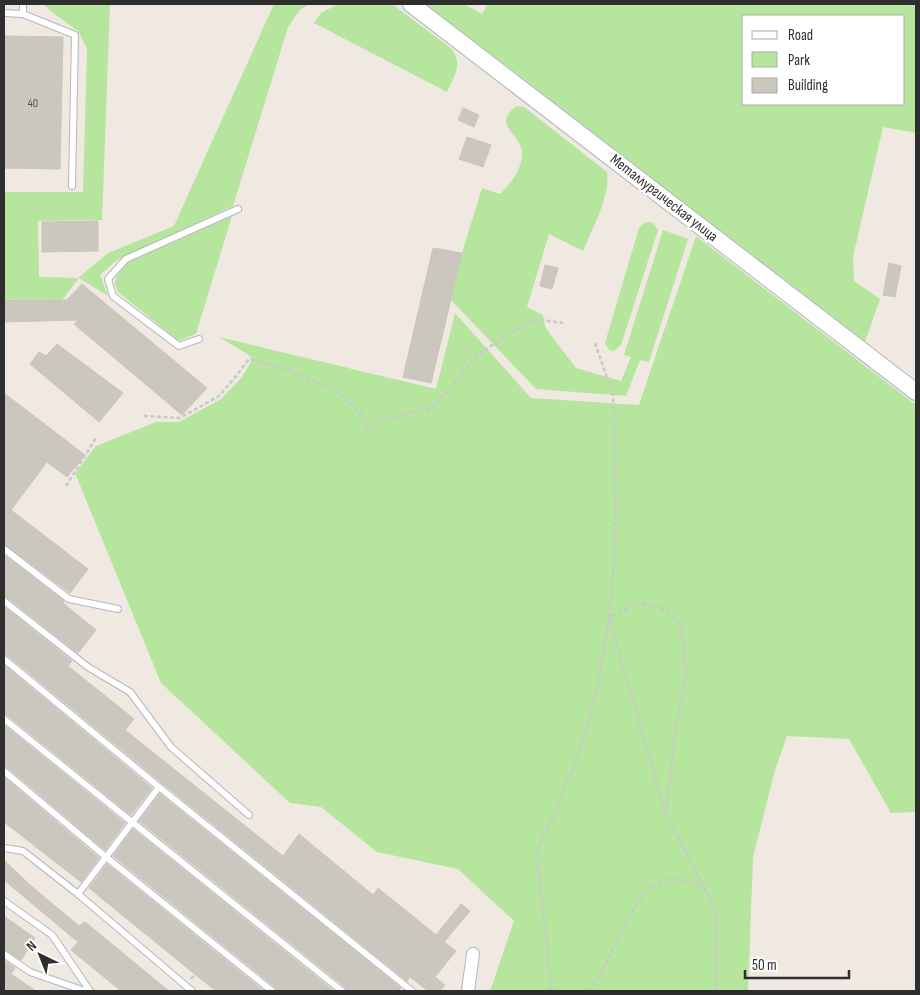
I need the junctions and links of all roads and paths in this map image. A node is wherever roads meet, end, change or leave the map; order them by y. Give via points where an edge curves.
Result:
1 (23, 4) edge
2 (411, 4) edge
3 (4, 13) edge
4 (23, 14) junction
5 (72, 186) dead end
6 (238, 209) dead end
7 (563, 323) dead end
8 (199, 339) dead end
9 (595, 344) dead end
10 (916, 392) edge
11 (144, 416) dead end
12 (96, 438) dead end
13 (66, 486) dead end
14 (4, 548) edge
15 (4, 601) edge
16 (118, 609) dead end
17 (609, 618) junction
18 (4, 659) edge
19 (4, 719) edge
20 (4, 771) edge
21 (159, 787) junction
22 (666, 814) junction
23 (249, 815) dead end
24 (133, 822) junction
25 (4, 848) edge
26 (106, 857) junction
27 (706, 890) junction
28 (78, 894) junction
29 (4, 901) edge
30 (4, 954) edge
31 (473, 954) dead end
32 (85, 991) edge
33 (90, 991) edge
34 (192, 991) edge
35 (272, 991) edge
36 (342, 991) edge
37 (412, 991) edge
38 (468, 991) edge
39 (551, 991) edge
40 (589, 991) edge
41 (716, 991) edge

1 - 4 lane
2 - 10 street, Металлургическая улица
3 - 4 lane
4 - 5 lane via 75,36
6 - 8 lane via 126,259 108,279 113,296 179,346
7 - 11 path via 535,319 507,334 476,357 429,409 386,419 367,432 360,413 338,392 288,370 249,359 219,396 180,418
9 - 17 path via 613,395 615,512
12 - 13 path
14 - 16 lane via 69,599
15 - 23 lane via 88,667 130,692 171,747
17 - 22 path
17 - 22 path via 638,604 660,607 681,624 686,673
17 - 39 path via 597,690 579,753 538,847
18 - 21 lane
19 - 24 lane
20 - 26 lane
21 - 24 lane
21 - 37 lane
22 - 27 path
24 - 26 lane
24 - 36 lane
25 - 28 lane via 23,851
26 - 28 lane
26 - 35 lane
27 - 40 path via 689,881 668,879 645,891
27 - 41 path via 717,912
28 - 34 lane
29 - 33 lane via 52,935
30 - 32 lane via 30,972
31 - 38 street

